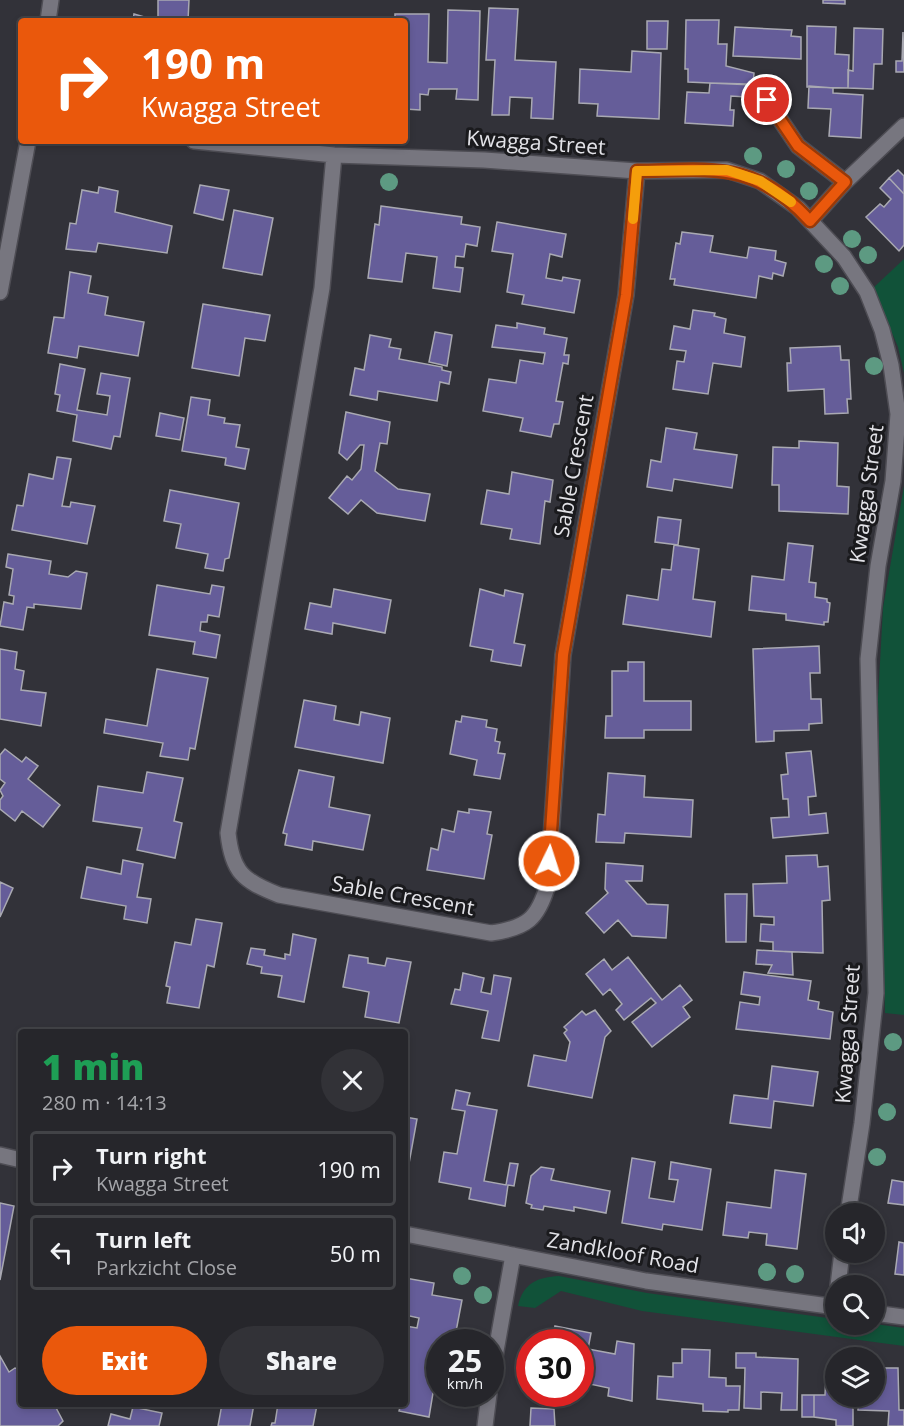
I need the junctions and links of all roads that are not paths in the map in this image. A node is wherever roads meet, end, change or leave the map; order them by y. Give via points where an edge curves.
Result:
1 (51, 0) edge
2 (48, 18) edge
3 (767, 100) dead end
4 (904, 126) edge
5 (27, 144) edge
6 (224, 144) edge
7 (334, 155) junction
8 (637, 171) junction
9 (845, 182) junction
10 (810, 221) junction
11 (0, 292) edge
12 (0, 1155) edge
13 (18, 1159) edge
14 (850, 1203) edge
15 (408, 1235) edge
16 (513, 1255) junction
17 (825, 1303) edge
18 (885, 1314) edge
19 (904, 1317) edge
20 (500, 1329) edge
21 (487, 1407) edge
22 (485, 1426) edge

1 - 2 street
3 - 9 street via 798,146
4 - 9 street
5 - 11 street
6 - 7 street, Kwagga Street
7 - 8 street, Kwagga Street
7 - 8 street, Sable Crescent via 322,288 228,833 231,856 241,874 256,886 279,895 491,933 510,930 536,914 548,884 563,655 626,295
8 - 10 street, Kwagga Street via 727,170 760,181
9 - 10 street
10 - 14 street, Kwagga Street via 844,258 867,292 891,364 898,414 893,481 868,659 876,993
12 - 13 street
15 - 16 street, Zandkloof Road
16 - 17 street, Zandkloof Road via 646,1281
16 - 20 street
18 - 19 street
21 - 22 street

